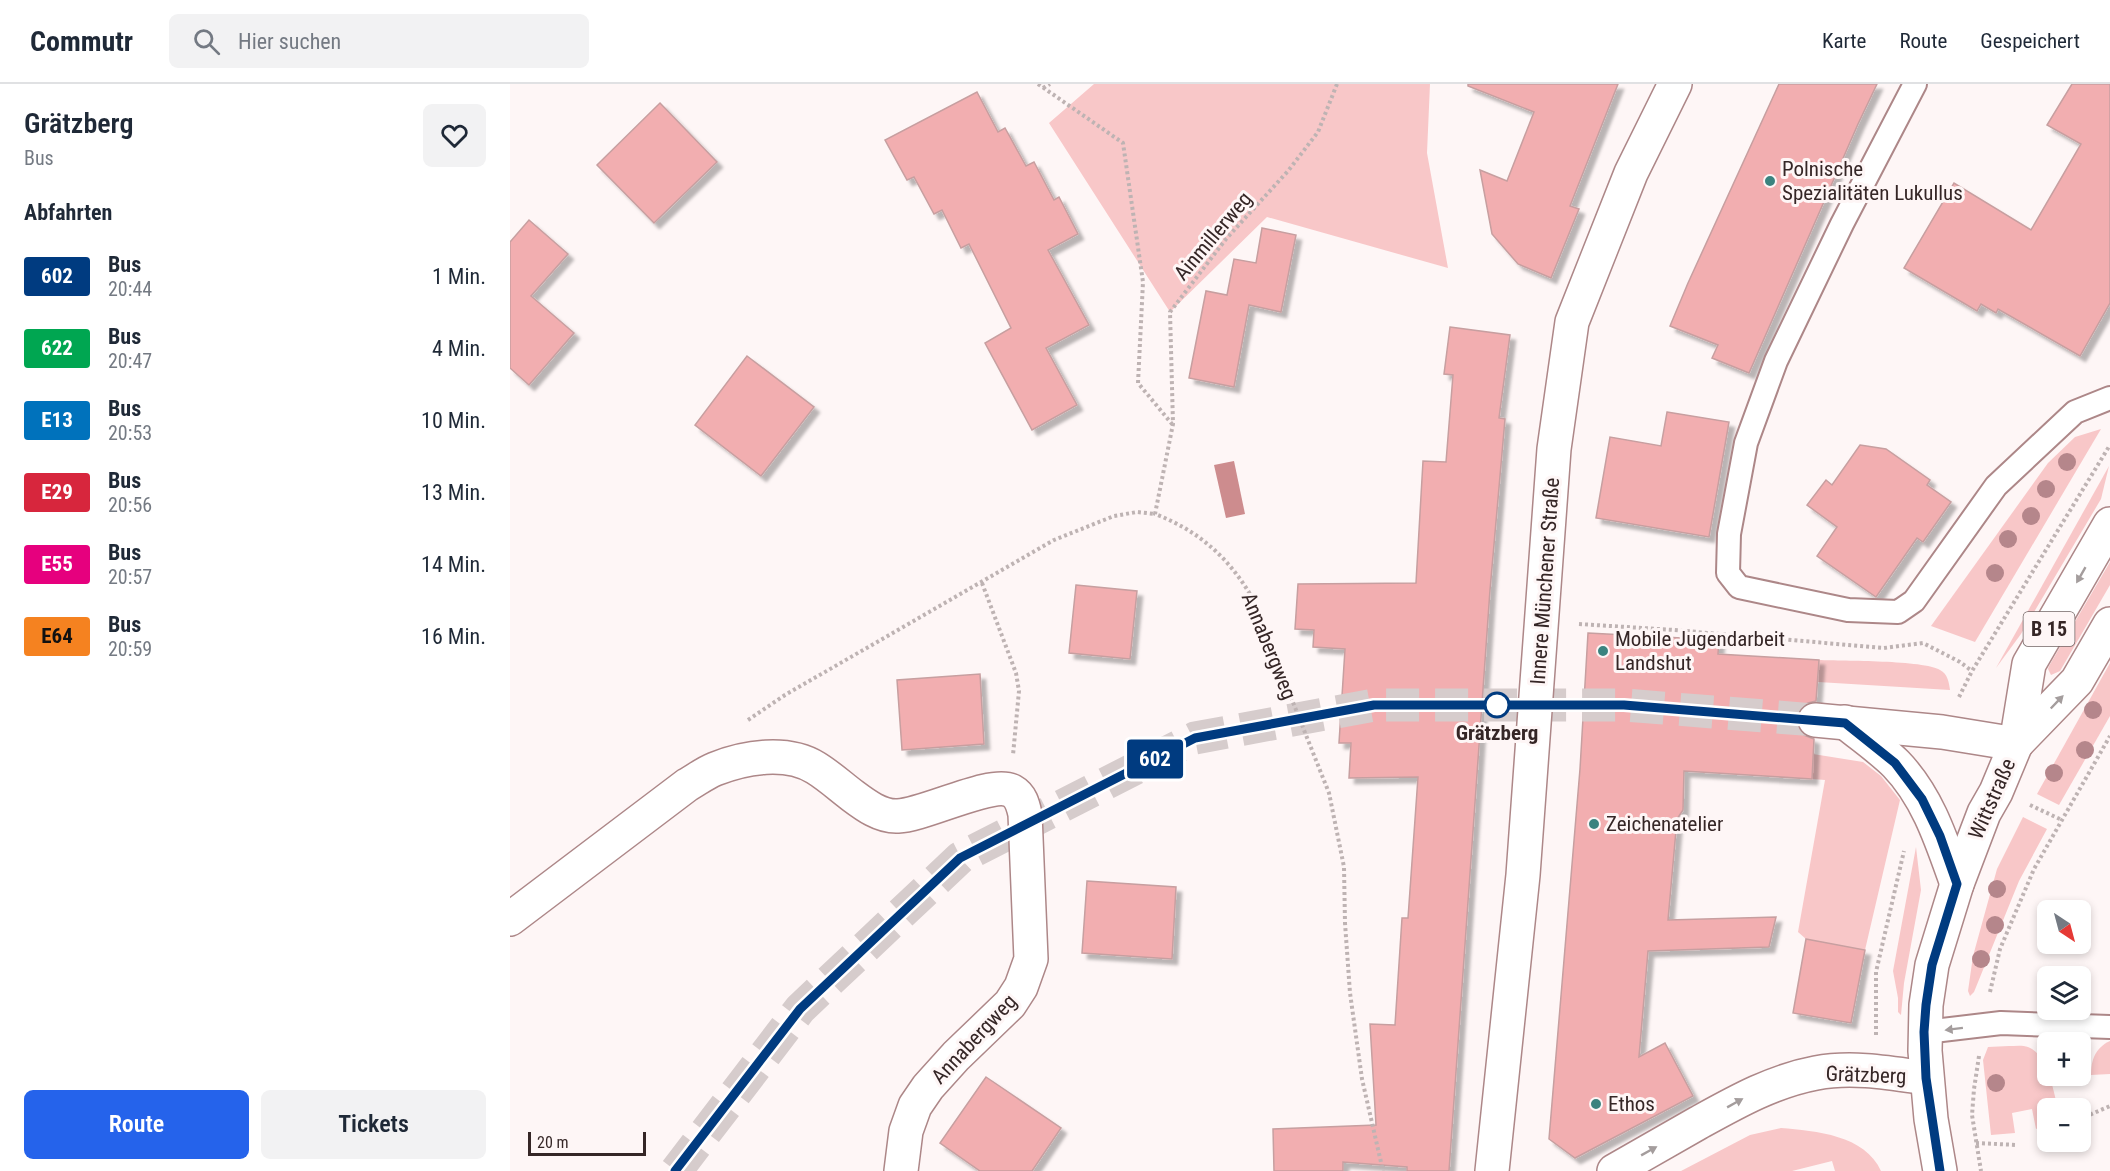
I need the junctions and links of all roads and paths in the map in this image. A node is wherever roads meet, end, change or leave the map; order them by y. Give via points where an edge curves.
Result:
1 (1038, 84) edge
2 (1050, 84) edge
3 (1337, 84) edge
4 (1674, 84) edge
5 (1915, 84) edge
6 (1043, 88) junction
7 (2110, 398) edge
8 (1173, 424) junction
9 (2110, 445) edge
10 (1155, 514) junction
11 (2110, 524) edge
12 (982, 583) junction
13 (1542, 622) junction
14 (2110, 624) edge
15 (739, 726) dead end
16 (2110, 736) edge
17 (2016, 744) junction
18 (1007, 789) junction
19 (1904, 850) dead end
20 (1957, 884) junction
21 (510, 919) edge
22 (1983, 1025) junction
23 (2110, 1027) edge
24 (1924, 1032) junction
25 (1880, 1071) junction
26 (1926, 1078) junction
27 (2110, 1106) edge
28 (2091, 1114) edge
29 (1976, 1143) junction
30 (2017, 1145) dead end
31 (902, 1171) edge
32 (1383, 1171) edge
33 (1492, 1171) edge
34 (1614, 1171) edge
35 (1940, 1171) edge
36 (1981, 1171) edge

1 - 6 path
2 - 6 path
3 - 8 path, Ainmillerweg via 1318,132 1226,239 1170,312
4 - 13 street, Innere Münchener Straße via 1631,174 1572,322 1554,448
5 - 7 lane via 1776,361 1746,443 1729,534 1728,573 1739,587 1848,610 1898,612 1914,601 1996,486 2075,412
6 - 8 path via 1123,143 1143,282 1138,383
8 - 10 path
9 - 13 path via 1972,671 1923,643 1884,648
10 - 12 path, Annabergweg via 1114,516 1054,540
10 - 32 path, Annabergweg via 1178,523 1203,540 1238,575 1250,594 1329,793 1344,867 1354,1025
11 -> 17 street, Wittstraße / B 15 via 2028,664
12 - 15 path, Annabergweg via 785,694
12 - 18 path via 1019,691
13 - 33 street, Innere Münchener Straße via 1522,886
17 -> 14 street, Wittstraße / B 15 via 2077,681
16 - 22 path via 2034,869 2000,949
17 - 20 street, Wittstraße / B 15
17 - 20 street via 1830,721 1895,763 1910,780 1940,836
18 - 21 street via 896,816 879,813 815,767 795,759 749,760 714,770 687,785
18 - 31 street, Annabergweg via 1022,801 1025,814 1031,959 1010,1004 928,1086 915,1106 906,1131
19 - 25 path via 1876,972
20 - 24 street, Wittstraße / B 15 via 1932,965
22 - 23 lane
22 -> 24 lane
22 - 29 path via 1972,1115
24 - 26 street, Wittstraße / B 15
25 - 26 street, Grätzberg
34 -> 25 street, Grätzberg via 1777,1083 1818,1072
26 - 35 street, Wittstraße / B 15
27 - 28 path
29 - 30 path
29 - 36 path

